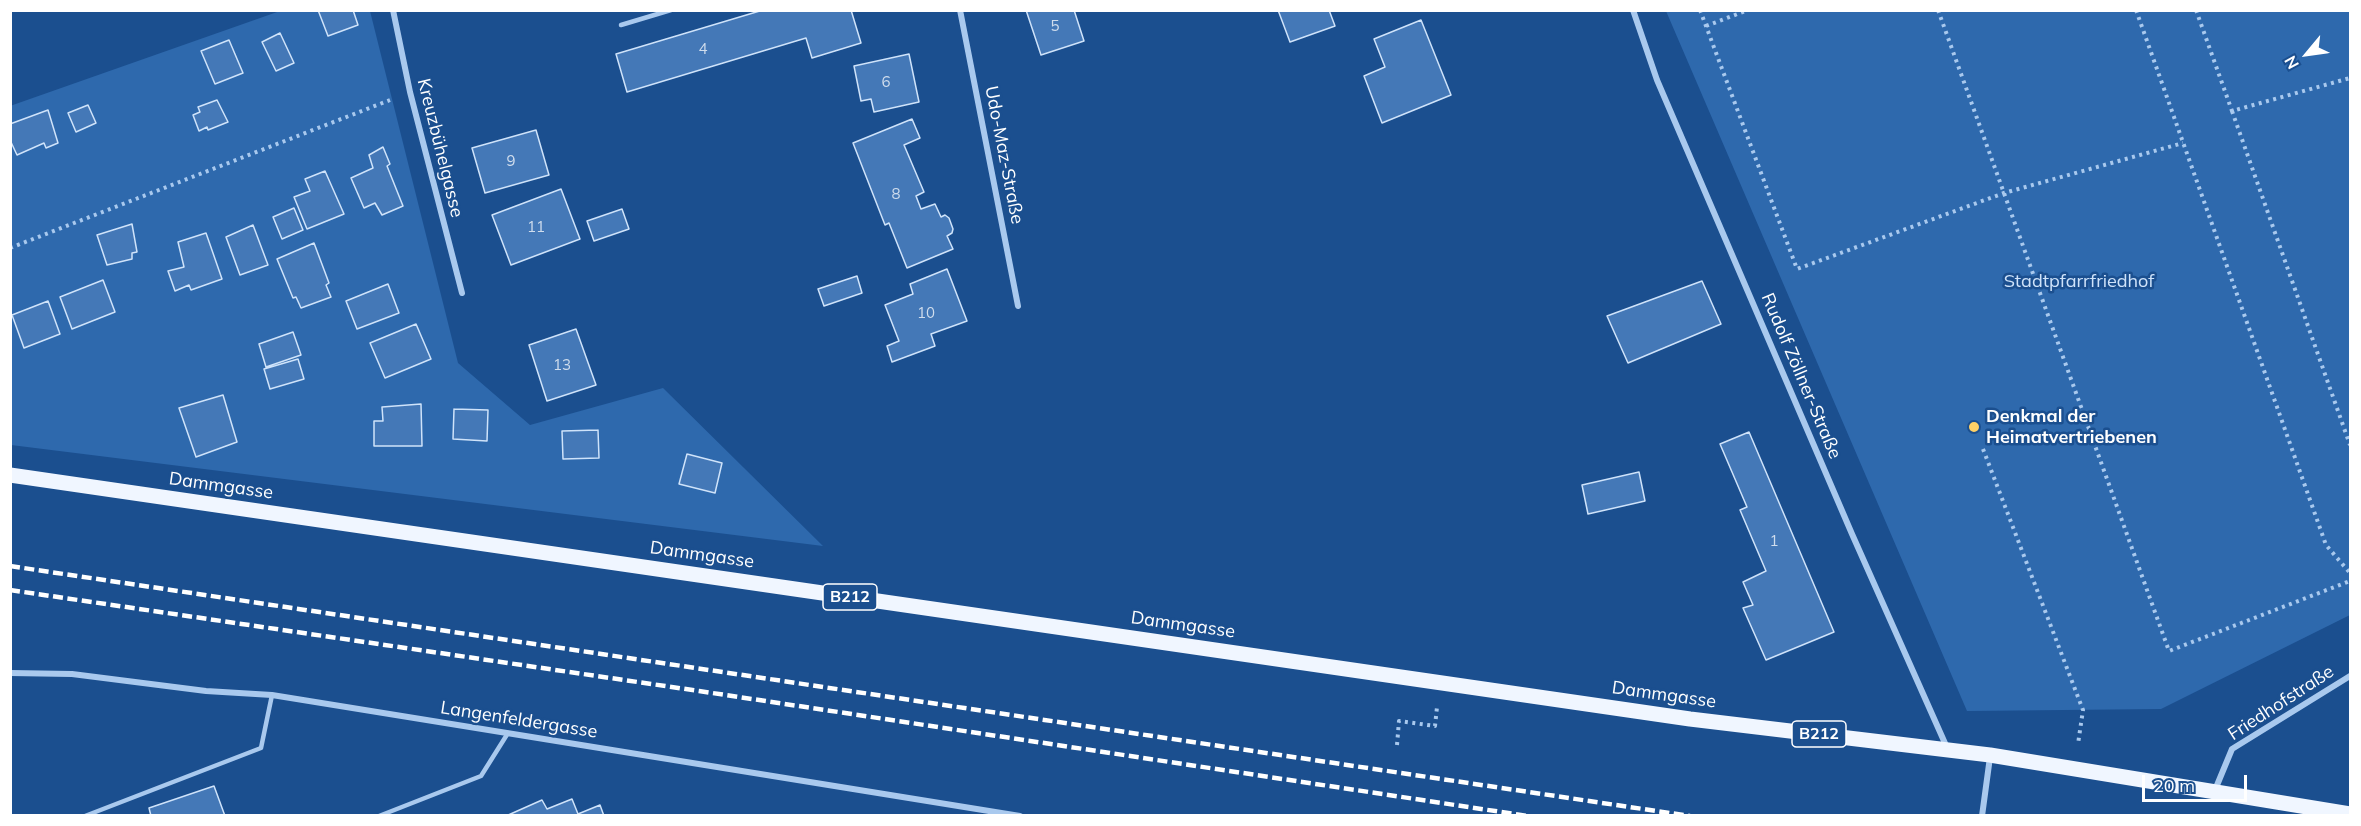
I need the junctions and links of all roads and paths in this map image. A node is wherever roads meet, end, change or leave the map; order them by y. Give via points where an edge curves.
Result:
1 (393, 10) edge
2 (671, 10) edge
3 (960, 10) edge
4 (1633, 10) edge
5 (1700, 10) edge
6 (1748, 10) edge
7 (1938, 10) edge
8 (2136, 10) edge
9 (2196, 10) edge
10 (621, 25) dead end
11 (1706, 26) junction
12 (2350, 78) edge
13 (410, 92) junction
14 (2232, 111) junction
15 (2183, 143) junction
16 (2004, 193) junction
17 (10, 248) edge
18 (462, 293) dead end
19 (1018, 306) dead end
20 (2350, 445) edge
21 (1983, 449) dead end
22 (10, 475) edge
23 (2350, 573) edge
24 (2350, 581) edge
25 (10, 674) edge
26 (2350, 676) edge
27 (272, 695) junction
28 (1437, 703) dead end
29 (508, 733) junction
30 (1397, 745) dead end
31 (1949, 750) junction
32 (1990, 754) junction
33 (2074, 768) junction
34 (2215, 790) junction
35 (2350, 814) edge
36 (85, 816) edge
37 (379, 816) edge
38 (1020, 816) edge
39 (1982, 816) edge

1 - 13 street, Kreuzbühelgasse
2 - 10 lane
3 - 19 street, Udo-Maz-Straße
4 - 31 street, Rudolf Zöllner-Straße via 1656,80
5 - 11 path
6 - 11 path
7 - 16 path
8 - 15 path
9 - 14 path
11 - 16 path via 1797,269
12 - 14 path
13 - 17 path
13 - 18 street, Kreuzbühelgasse
14 - 20 path
15 - 16 path
15 - 23 path via 2326,545
16 - 24 path via 2169,651
21 - 33 path via 2083,710
22 - 31 main road, Dammgasse / B212 via 1666,715
25 - 27 street, Langenfeldergasse via 72,674
26 - 34 street, Friedhofstraße via 2232,749
27 - 29 street, Langenfeldergasse
27 - 36 lane via 261,748
28 - 30 path via 1435,726 1399,721
29 - 37 lane via 481,776
29 - 38 street, Langenfeldergasse
31 - 32 main road, Dammgasse / B212
32 - 33 main road, Dammgasse / B212
32 - 39 street
33 - 34 main road, Dammgasse / B212
34 - 35 main road, Dammgasse / B212

